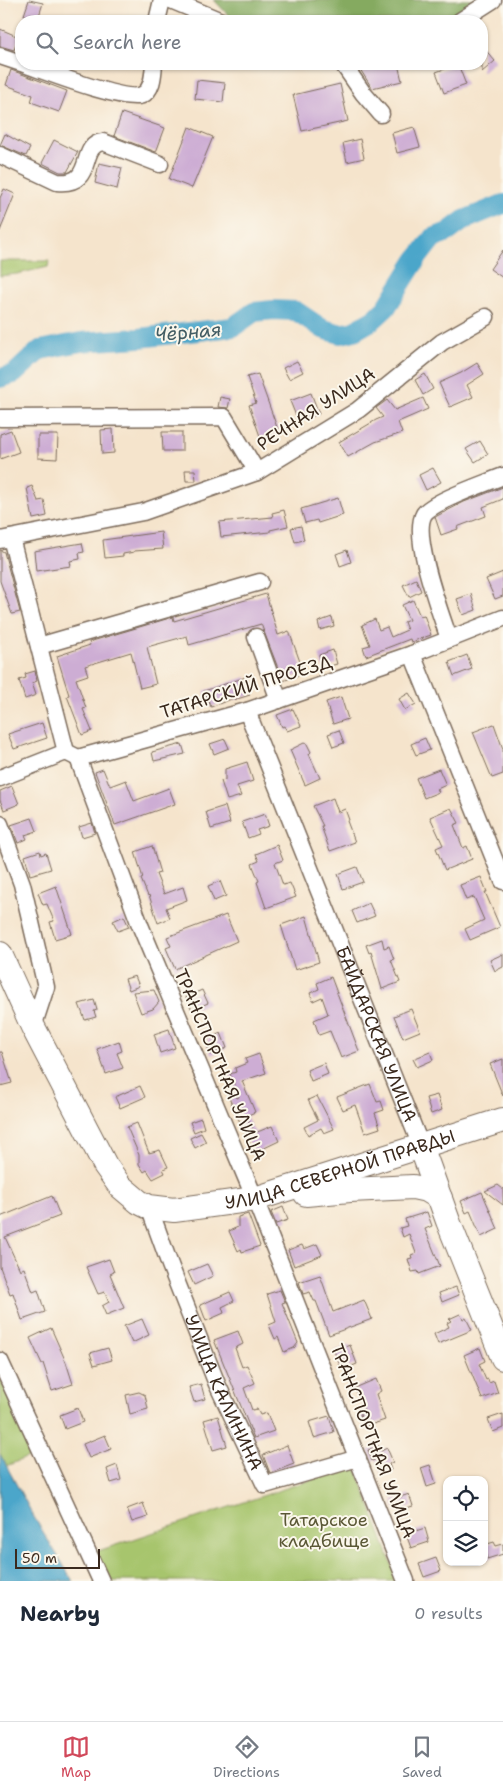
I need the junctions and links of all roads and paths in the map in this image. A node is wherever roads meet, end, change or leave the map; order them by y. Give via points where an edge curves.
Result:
1 (162, 0) edge
2 (171, 0) edge
3 (493, 0) edge
4 (158, 15) edge
5 (207, 15) edge
6 (469, 15) edge
7 (0, 56) edge
8 (15, 61) edge
9 (44, 70) edge
10 (154, 70) edge
11 (347, 70) edge
12 (381, 114) dead end
13 (0, 155) edge
14 (160, 164) dead end
15 (486, 317) dead end
16 (0, 418) edge
17 (257, 472) junction
18 (503, 476) edge
19 (6, 539) edge
20 (260, 582) dead end
21 (503, 618) edge
22 (256, 637) dead end
23 (449, 639) junction
24 (39, 646) junction
25 (412, 654) junction
26 (279, 700) junction
27 (247, 711) junction
28 (72, 755) junction
29 (0, 778) edge
30 (0, 824) edge
31 (503, 881) edge
32 (0, 954) edge
33 (33, 1027) junction
34 (503, 1120) edge
35 (421, 1146) junction
36 (440, 1198) junction
37 (255, 1199) junction
38 (150, 1207) junction
39 (503, 1358) edge
40 (0, 1361) edge
41 (358, 1458) junction
42 (101, 1581) edge
43 (406, 1581) edge

1 - 4 street
2 - 5 street
3 - 6 street
7 - 8 street
9 - 10 street via 130,97 142,95 150,88
11 - 12 street
13 - 14 street via 56,182 67,183 76,180 82,172 97,142
15 - 17 street, РЕЧНАЯ УЛИЦА via 442,342 358,410
16 - 17 street, РЕЧНАЯ УЛИЦА via 224,416
17 - 19 street via 143,512
18 - 23 street via 434,505 424,514 420,526 428,575
19 - 24 street, ТРАНСПОРТНАЯ УЛИЦА
20 - 24 street
21 - 23 street, ТАТАРСКИЙ ПРОЕЗД
22 - 26 street
23 - 25 street, ТАТАРСКИЙ ПРОЕЗД
24 - 28 street, ТРАНСПОРТНАЯ УЛИЦА
25 - 26 street, ТАТАРСКИЙ ПРОЕЗД
25 - 31 street
26 - 27 street, ТАТАРСКИЙ ПРОЕЗД
27 - 28 street, ТАТАРСКИЙ ПРОЕЗД
27 - 35 street, БАЙДАРСКАЯ УЛИЦА
28 - 29 street, ТАТАРСКИЙ ПРОЕЗД
28 - 37 street, ТРАНСПОРТНАЯ УЛИЦА
30 - 33 street via 22,884 46,987
32 - 33 highway
33 - 38 highway via 106,1165 120,1186
34 - 35 highway, УЛИЦА СЕВЕРНОЙ ПРАВДЫ
35 - 36 highway, БАЙДАРСКАЯ УЛИЦА
35 - 37 highway, УЛИЦА СЕВЕРНОЙ ПРАВДЫ
36 - 37 highway via 427,1190 412,1187
36 - 39 highway, БАЙДАРСКАЯ УЛИЦА
37 - 38 highway, УЛИЦА СЕВЕРНОЙ ПРАВДЫ via 174,1210
37 - 41 street, ТРАНСПОРТНАЯ УЛИЦА
38 - 41 street, УЛИЦА КАЛИНИНА via 217,1384 265,1485
40 - 42 street
41 - 43 street, ТРАНСПОРТНАЯ УЛИЦА

